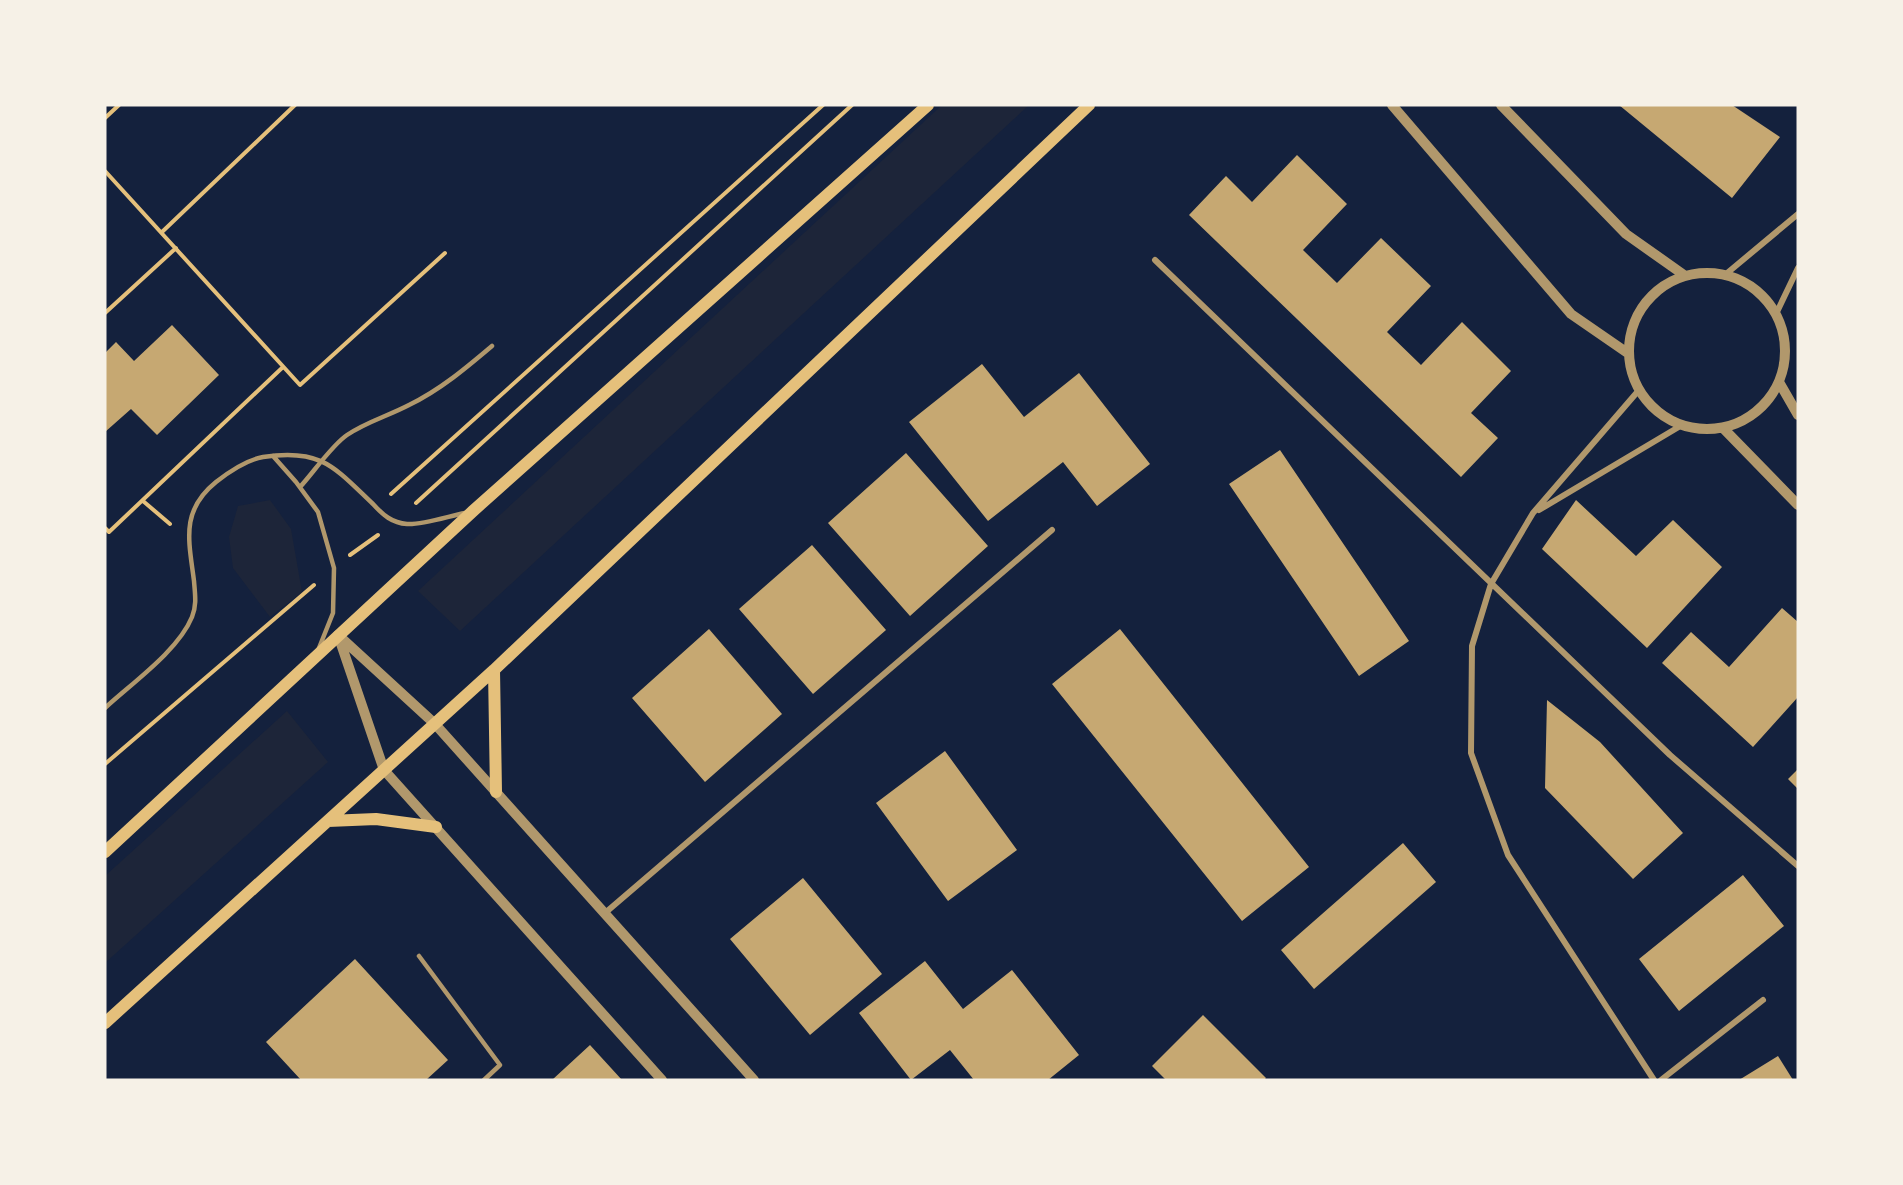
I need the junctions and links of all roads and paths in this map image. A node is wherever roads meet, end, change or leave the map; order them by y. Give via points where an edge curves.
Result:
1 (119, 105) edge
2 (295, 105) edge
3 (823, 105) edge
4 (852, 105) edge
5 (928, 105) edge
6 (1089, 105) edge
7 (1392, 105) edge
8 (1501, 105) edge
9 (105, 118) edge
10 (105, 171) edge
11 (1798, 214) edge
12 (162, 232) junction
13 (176, 248) junction
14 (445, 253) dead end
15 (1155, 260) dead end
16 (1798, 268) edge
17 (1726, 274) junction
18 (1684, 275) junction
19 (105, 312) edge
20 (1776, 314) junction
21 (492, 346) dead end
22 (1629, 354) junction
23 (283, 367) junction
24 (1779, 382) junction
25 (1639, 390) junction
26 (1798, 415) edge
27 (1682, 425) junction
28 (1724, 428) junction
29 (273, 456) junction
30 (323, 460) junction
31 (300, 487) junction
32 (142, 501) junction
33 (1798, 505) edge
34 (376, 508) junction
35 (473, 511) junction
36 (1533, 513) junction
37 (395, 522) junction
38 (105, 528) edge
39 (1052, 530) dead end
40 (187, 538) junction
41 (334, 568) junction
42 (1491, 584) junction
43 (338, 635) junction
44 (316, 655) junction
45 (494, 670) junction
46 (105, 708) edge
47 (435, 724) junction
48 (105, 764) edge
49 (384, 770) junction
50 (496, 792) junction
51 (328, 821) junction
52 (436, 827) junction
53 (105, 852) edge
54 (1798, 866) edge
55 (604, 913) junction
56 (419, 956) dead end
57 (1763, 1000) dead end
58 (105, 1023) edge
59 (484, 1080) edge
60 (662, 1080) edge
61 (754, 1080) edge
62 (1654, 1080) edge
63 (1661, 1080) edge

1 - 9 path
2 - 12 path
3 - 34 path
4 - 37 path
5 - 35 main road
6 - 45 main road
7 - 22 street via 1570,314
8 - 18 street via 1626,234
10 - 12 path
11 - 17 street
12 - 13 path
13 - 19 path
13 - 23 path
14 - 23 path via 300,386
15 - 42 street
16 - 20 street
17 - 18 street
17 - 20 street via 1763,296
18 - 22 street via 1661,287 1643,305 1632,329
20 - 24 street via 1784,336 1785,359
21 - 30 lane via 431,393 344,436
22 - 25 street
23 - 32 path
24 - 26 street
24 - 28 street via 1765,403
25 - 27 street via 1665,417
25 - 36 street
27 - 28 street
27 - 36 street
28 - 33 street
29 - 30 lane via 296,454
29 - 31 lane
29 - 40 lane via 253,459 226,473 204,491 191,514
30 - 31 lane
30 - 34 lane
31 - 41 lane via 318,512
32 - 38 path via 109,532
32 - 40 path
34 - 37 lane
35 - 37 lane via 409,524
35 - 43 main road
36 - 42 street
37 - 41 path
39 - 55 street
40 - 46 lane via 196,601 192,617 180,638
41 - 44 lane via 333,613
41 - 48 path
42 - 54 street via 1670,755
42 - 62 street via 1472,646 1471,753 1508,855
43 - 44 main road
43 - 47 street
43 - 49 street
44 - 53 main road
45 - 47 main road
45 - 50 main road
47 - 49 main road
47 - 50 street
49 - 51 main road
49 - 52 street
50 - 55 street
51 - 52 main road via 376,819
51 - 58 main road
52 - 60 street
55 - 61 street
56 - 59 lane via 500,1065
57 - 63 street

